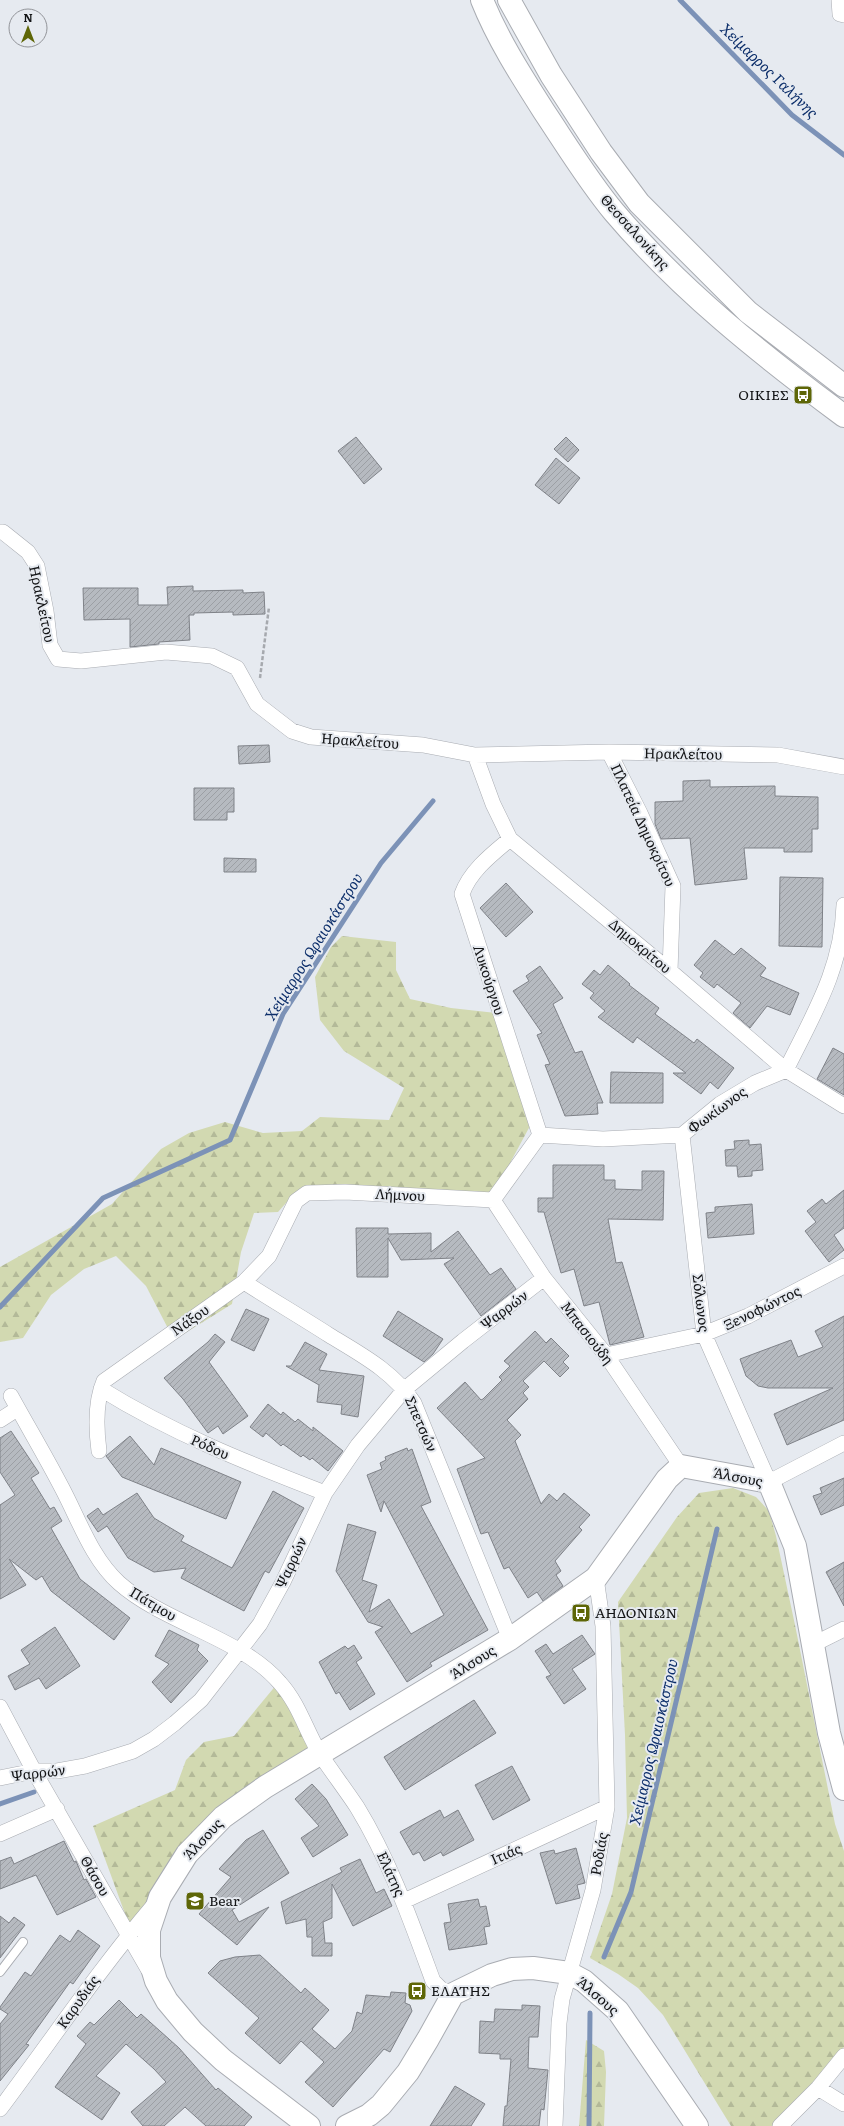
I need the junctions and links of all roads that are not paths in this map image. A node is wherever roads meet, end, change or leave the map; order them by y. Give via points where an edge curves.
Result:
1 (482, 0) edge
2 (509, 0) edge
3 (840, 0) edge
4 (844, 15) edge
5 (844, 386) edge
6 (844, 416) edge
7 (0, 532) edge
8 (609, 752) junction
9 (475, 755) junction
10 (844, 767) edge
11 (510, 840) junction
12 (844, 905) edge
13 (670, 971) junction
14 (786, 1070) junction
15 (844, 1106) edge
16 (540, 1135) junction
17 (682, 1135) junction
18 (307, 1193) joint
19 (493, 1200) junction
20 (844, 1266) edge
21 (544, 1278) junction
22 (244, 1282) junction
23 (704, 1334) junction
24 (606, 1355) junction
25 (101, 1389) junction
26 (405, 1389) junction
27 (0, 1420) edge
28 (844, 1443) edge
29 (99, 1450) dead end
30 (680, 1466) junction
31 (769, 1482) junction
32 (325, 1493) junction
33 (596, 1578) junction
34 (844, 1629) edge
35 (510, 1639) junction
36 (814, 1644) junction
37 (240, 1652) junction
38 (0, 1707) edge
39 (320, 1754) junction
40 (34, 1771) junction
41 (0, 1778) edge
42 (844, 1789) edge
43 (607, 1807) junction
44 (57, 1809) junction
45 (0, 1834) edge
46 (160, 1897) junction
47 (404, 1901) junction
48 (128, 1935) junction
49 (23, 1942) dead end
50 (0, 1972) edge
51 (569, 1974) junction
52 (156, 1981) junction
53 (453, 1994) junction
54 (844, 2056) edge
55 (818, 2088) junction
56 (844, 2104) edge
57 (0, 2109) edge
58 (308, 2126) edge
59 (347, 2126) edge
60 (555, 2126) edge
61 (697, 2126) edge
62 (780, 2126) edge

1 - 6 street, Θεσσαλονίκης via 521,75 614,212 713,313
2 - 5 street, Θεσσαλονίκης via 551,75 600,152 639,204 748,312
3 - 4 street via 840,14
7 - 9 street, Ηρακλείτου via 28,552 37,566 50,645 58,659 81,661 166,652 212,656 237,668 257,704 292,731 311,737 423,745
8 - 9 street, Ηρακλείτου
8 - 10 street, Ηρακλείτου via 778,756
8 - 13 street, Πλατεία Δημοκρίτου via 673,886
9 - 11 street, Δημοκρίτου via 493,804
11 - 13 street, Δημοκρίτου
11 - 16 street, Λυκούργου via 489,857 466,884 462,894
12 - 14 street via 842,938 836,964 821,1001
13 - 14 street, Δημοκρίτου
14 - 15 street, Δημοκρίτου
14 - 17 street, Φωκίωνος via 755,1083 720,1104
16 - 17 street, Φωκίωνος via 603,1139
16 - 19 street
17 - 23 street, Σόλωνος
18 - 19 street, Λήμνου via 346,1192
18 - 22 street, Νάξου via 296,1201 269,1256
19 - 21 street, Μπασιούδη
20 - 23 street, Ξενοφώντος via 748,1316
21 - 24 street, Μπασιούδη
21 - 26 street, Ψαρρών
22 - 25 street, Νάξου via 104,1381
22 - 26 street, Σπετσών via 367,1358 390,1374
23 - 24 street, Ξενοφώντος
23 - 31 street, Σόλωνος
24 - 30 street, Μπασιούδη
25 - 29 street via 97,1434
25 - 32 street, Ρόδου via 167,1428
26 - 32 street, Ψαρρών via 358,1444
26 - 35 street, Σπετσών via 414,1402
27 - 37 street, Πάτμου via 14,1402 94,1551 104,1568 119,1583 140,1599
28 - 31 street
30 - 31 street, Άλσους
30 - 33 street, Άλσους via 667,1478
31 - 36 street, Άλσους via 795,1546
32 - 37 street, Ψαρρών via 283,1582 260,1624
33 - 35 street, Άλσους
33 - 43 street, Ροδιάς via 603,1626
34 - 36 street
35 - 39 street, Άλσους
36 - 42 street, Άλσους via 829,1733
37 - 39 street, Πάτμου via 281,1683 294,1701
37 - 40 street, Ψαρρών via 201,1700 154,1739 133,1751 85,1766 57,1771
38 - 40 street, Θάσου
39 - 46 street, Άλσους via 223,1817 187,1854
39 - 47 street, Ελάτης via 357,1807
40 - 41 street, Ψαρρών
40 - 44 street, Θάσου
43 - 47 street, Ιτιάς
43 - 51 street, Ροδιάς via 593,1890
44 - 45 street
44 - 48 street, Θάσου
46 - 48 street, Καρυδιάς
46 - 52 street, Άλσους via 152,1917 148,1941 149,1958
47 - 53 street, Ελάτης via 433,1981 441,1989
48 - 52 street, Θάσου
48 - 57 street, Καρυδιάς
49 - 50 lane
51 - 53 street, Άλσους via 533,1968 512,1969 492,1975
51 - 60 street, Ροδιάς via 559,2023
51 - 61 street, Άλσους via 584,1981 618,2011
52 - 58 street, Άλσους via 167,2001 193,2032 223,2060
53 - 59 street via 412,2065 385,2100 369,2115
54 - 55 street
55 - 56 street
55 - 62 street

